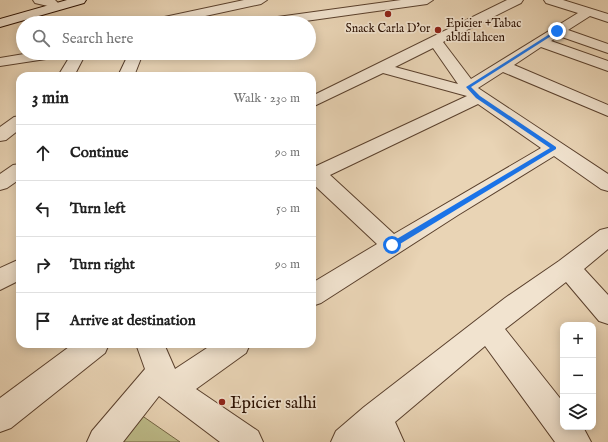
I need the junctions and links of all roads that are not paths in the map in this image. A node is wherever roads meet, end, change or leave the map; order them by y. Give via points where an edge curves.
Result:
1 (39, 0) edge
2 (80, 0) edge
3 (261, 0) edge
4 (427, 0) edge
5 (517, 0) edge
6 (550, 0) edge
7 (57, 1) edge
8 (388, 2) edge
9 (588, 12) junction
10 (24, 16) edge
11 (187, 16) edge
12 (305, 16) edge
13 (0, 17) edge
14 (16, 18) edge
15 (608, 18) edge
16 (0, 23) edge
17 (557, 31) junction
18 (436, 41) junction
19 (540, 42) junction
20 (608, 49) edge
21 (16, 60) edge
22 (75, 60) edge
23 (133, 60) edge
24 (0, 62) edge
25 (503, 66) junction
26 (608, 66) edge
27 (383, 68) junction
28 (68, 72) edge
29 (128, 72) edge
30 (473, 92) junction
31 (316, 100) edge
32 (606, 107) edge
33 (16, 114) edge
34 (0, 117) edge
35 (16, 124) edge
36 (0, 136) edge
37 (554, 148) junction
38 (16, 173) edge
39 (316, 174) edge
40 (316, 177) edge
41 (0, 183) edge
42 (608, 184) edge
43 (608, 236) edge
44 (392, 245) junction
45 (568, 268) junction
46 (16, 270) edge
47 (0, 280) edge
48 (316, 293) edge
49 (608, 313) edge
50 (488, 328) junction
51 (90, 348) edge
52 (152, 348) edge
53 (228, 348) edge
54 (166, 380) junction
55 (0, 416) edge
56 (560, 423) edge
57 (381, 430) edge
58 (565, 430) edge
59 (103, 442) edge
60 (247, 442) edge
61 (347, 442) edge
62 (575, 442) edge

1 - 7 street
2 - 10 street
3 - 11 street
4 - 8 street
5 - 18 street
6 - 9 street
7 - 13 street
8 - 12 street
9 - 15 street
9 - 17 street
14 - 16 street
17 - 19 street
17 - 20 street
18 - 27 street
18 - 30 street
19 - 25 street
19 - 26 street
21 - 24 street
22 - 28 street
23 - 29 street
25 - 30 street
25 - 32 street
27 - 30 street
27 - 31 street
30 - 37 street
30 - 39 street via 446,113
33 - 34 street
35 - 36 street
37 - 42 street
37 - 44 street
38 - 41 street
40 - 44 street
43 - 45 street
44 - 48 street
45 - 49 street
45 - 50 street
46 - 47 street
50 - 56 street
50 - 57 street
51 - 55 street
52 - 54 street
53 - 54 street
54 - 59 street
54 - 60 street
57 - 61 street
58 - 62 street

